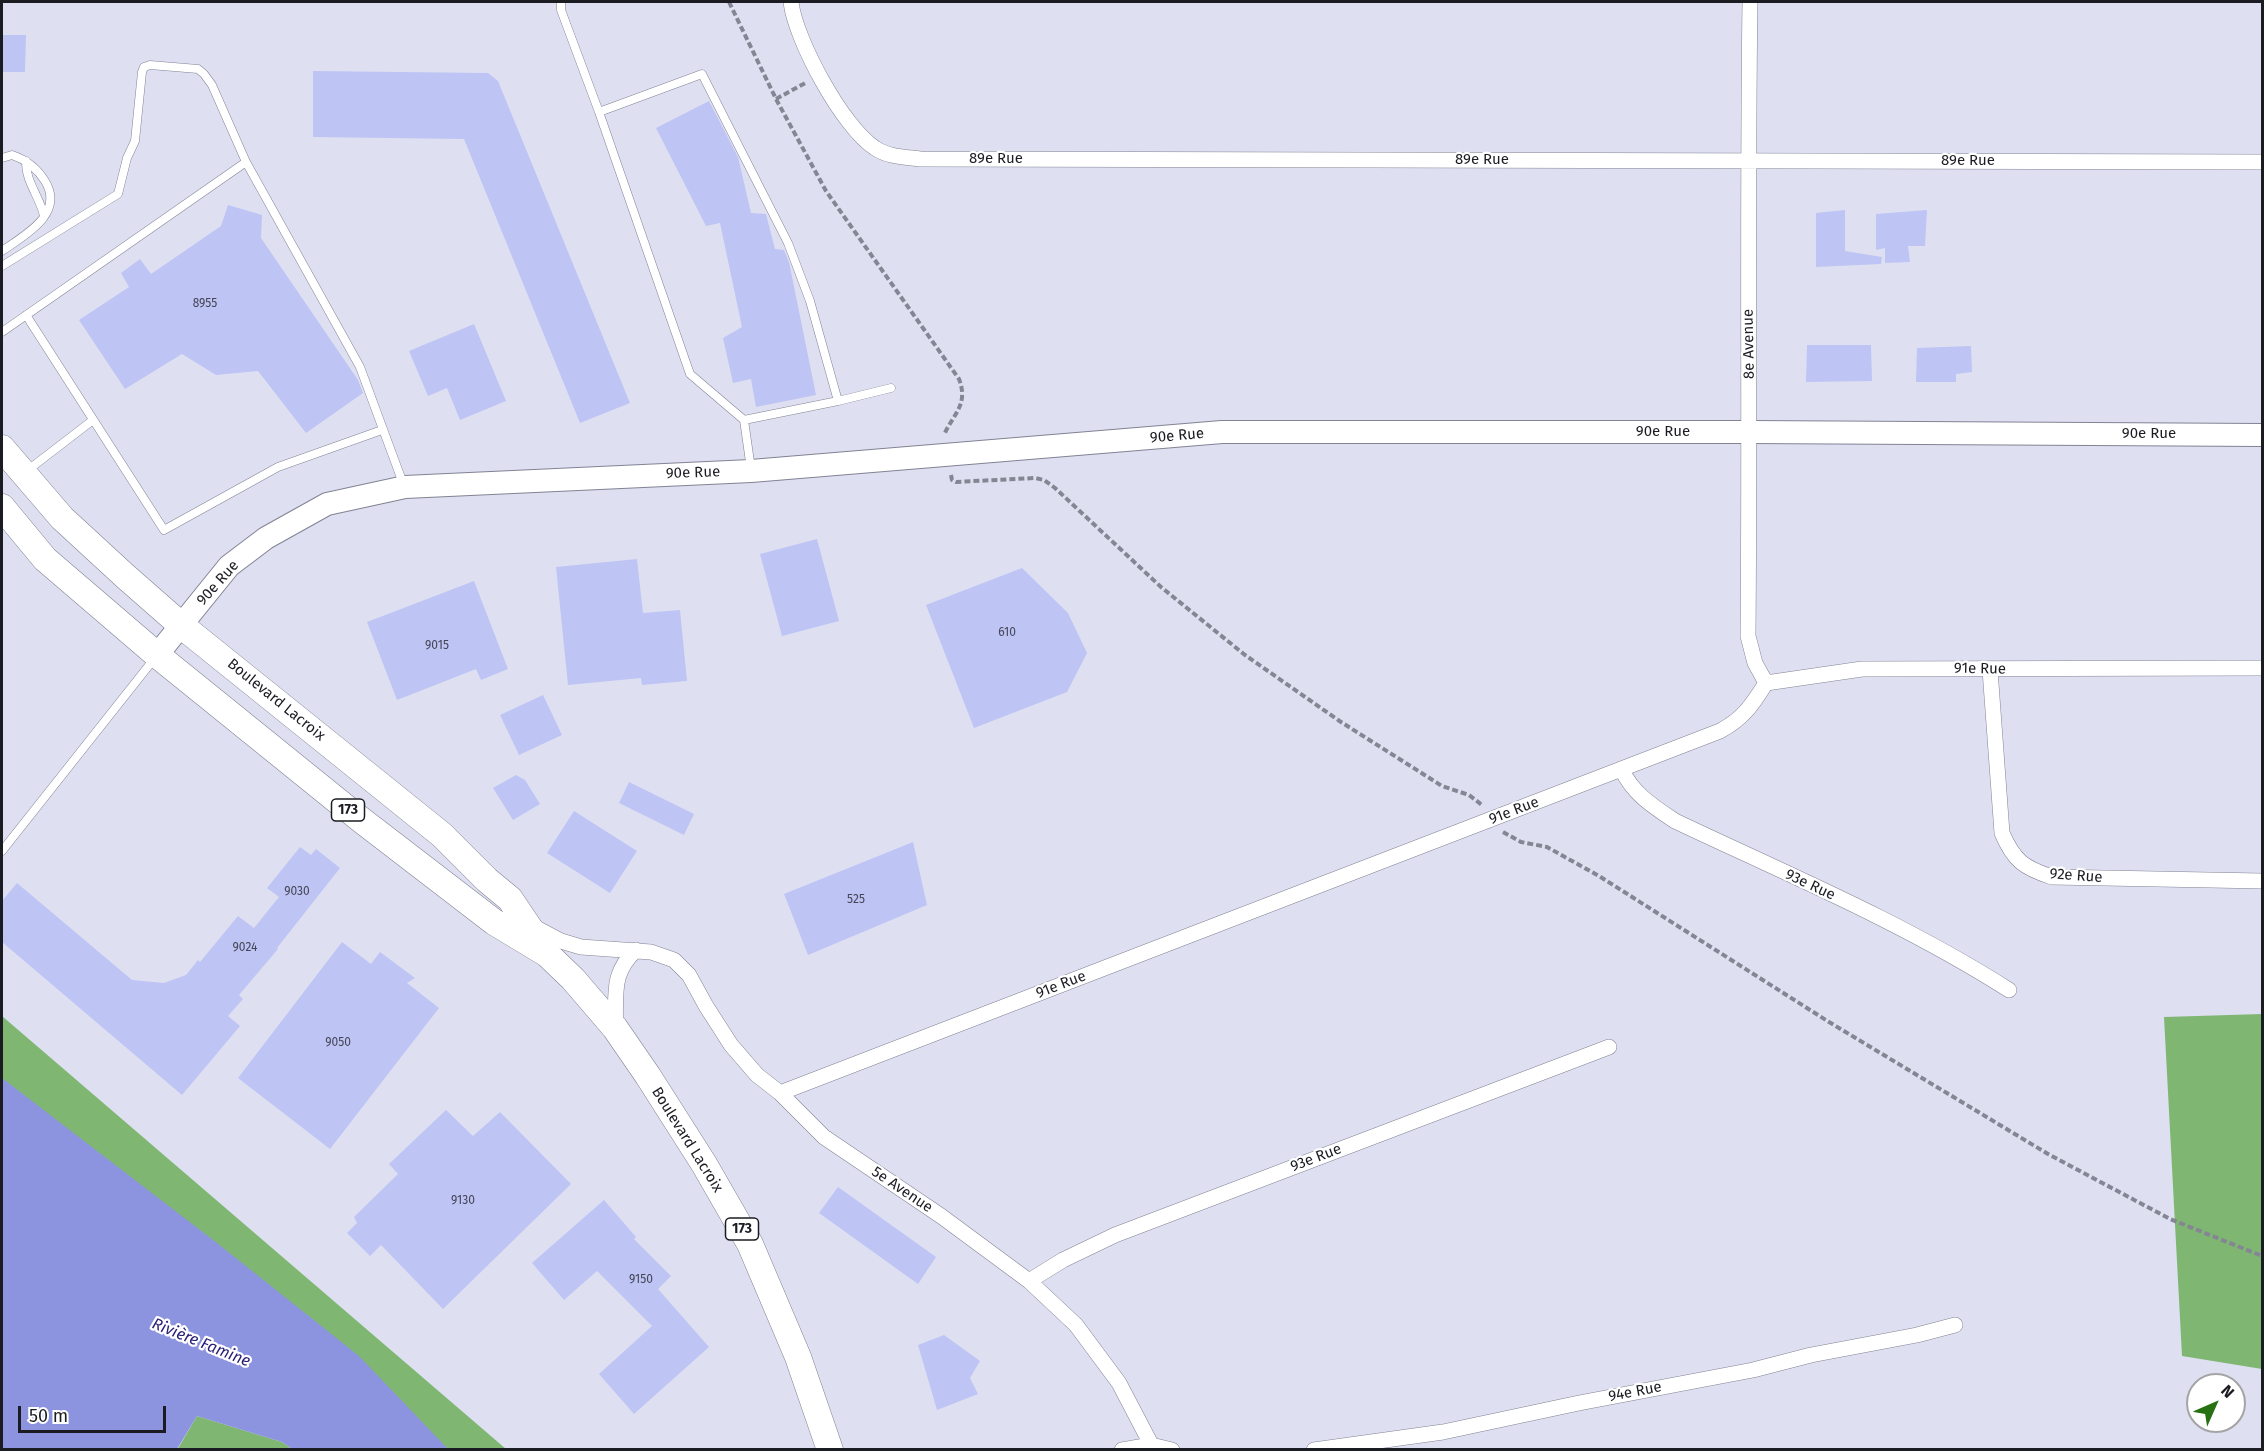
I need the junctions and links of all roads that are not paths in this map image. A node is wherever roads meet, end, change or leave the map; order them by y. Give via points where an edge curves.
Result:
1 (561, 2) edge
2 (791, 2) edge
3 (1750, 2) edge
4 (599, 112) junction
5 (2, 158) edge
6 (1748, 160) junction
7 (26, 161) junction
8 (246, 162) junction
9 (2262, 162) edge
10 (44, 216) junction
11 (2, 251) edge
12 (2, 267) edge
13 (26, 315) junction
14 (2, 332) edge
15 (891, 388) dead end
16 (838, 401) junction
17 (93, 420) junction
18 (744, 420) junction
19 (382, 430) junction
20 (1750, 432) junction
21 (2262, 435) edge
22 (2, 448) edge
23 (751, 471) junction
24 (22, 474) junction
25 (405, 487) junction
26 (2, 507) edge
27 (182, 626) junction
28 (157, 655) junction
29 (2262, 668) edge
30 (1990, 670) junction
31 (1766, 682) junction
32 (1622, 770) junction
33 (2, 851) edge
34 (2262, 881) edge
35 (528, 923) junction
36 (636, 950) junction
37 (547, 954) junction
38 (2009, 990) dead end
39 (615, 1028) junction
40 (1609, 1047) dead end
41 (780, 1093) junction
42 (1029, 1281) junction
43 (1955, 1325) dead end
44 (1153, 1447) edge
45 (830, 1449) edge
46 (1122, 1449) edge
47 (1172, 1449) edge
48 (1314, 1449) edge

1 - 4 lane
2 - 6 street, 89e Rue via 819,75 862,138 886,154 920,159
3 - 6 street, 8e Avenue
4 - 16 lane via 702,74 788,243 810,301
4 - 18 lane via 690,374
5 - 7 lane via 12,155
6 - 9 street, 89e Rue
6 - 20 street, 8e Avenue
7 - 10 lane
7 - 10 lane via 41,175 52,196
8 - 12 lane via 204,74 198,69 144,67 135,141 118,194
8 - 13 lane
8 - 19 lane via 360,367
10 - 11 lane
13 - 14 lane
13 - 17 lane
15 - 16 lane
16 - 18 lane
17 - 19 lane via 164,530 278,467
17 - 24 lane
18 - 23 lane
19 - 25 lane
20 - 21 street, 90e Rue
20 - 23 street, 90e Rue via 1222,432
20 - 31 street, 8e Avenue via 1748,636 1755,663
22 - 24 main road, Boulevard Lacroix / 173
23 - 25 street, 90e Rue
24 - 27 main road, Boulevard Lacroix / 173 via 62,518
25 - 27 street, 90e Rue via 327,504 266,538 229,566
26 - 28 main road, Boulevard Lacroix / 173 via 45,559
27 - 28 street, 90e Rue
27 - 35 main road, Boulevard Lacroix / 173 via 442,835 510,899
28 - 33 lane
28 - 37 main road, Boulevard Lacroix / 173 via 432,875 494,922
29 - 30 street, 91e Rue
30 - 31 street, 91e Rue via 1862,669
30 - 34 street, 92e Rue via 2002,833 2011,854 2029,870 2052,877
31 - 32 street, 91e Rue via 1750,710 1737,722
32 - 38 street, 93e Rue via 1641,796 1675,821 1908,932
32 - 41 street, 91e Rue
35 - 36 street, 5e Avenue via 581,947
35 - 37 main road, Boulevard Lacroix / 173
36 - 39 street via 617,976
36 - 41 street, 5e Avenue via 674,960 689,975 731,1045 757,1075
37 - 39 main road, Boulevard Lacroix / 173
39 - 45 main road, Boulevard Lacroix / 173 via 704,1164 750,1244 798,1358
40 - 42 street, 93e Rue via 1115,1235
41 - 42 street, 5e Avenue via 824,1137
42 - 44 street, 5e Avenue via 1084,1335 1119,1383
43 - 48 street, 94e Rue via 1443,1432
44 - 46 street
44 - 47 street

